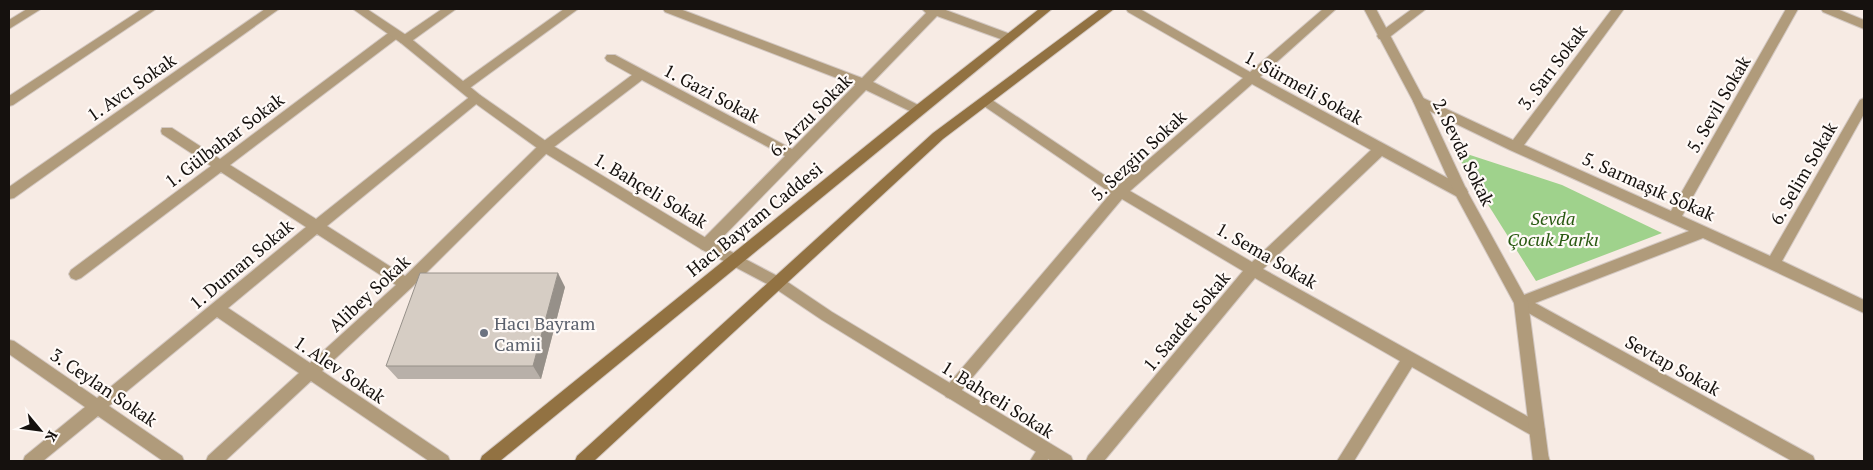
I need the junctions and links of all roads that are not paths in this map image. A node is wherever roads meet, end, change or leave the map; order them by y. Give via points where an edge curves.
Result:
1 (35, 9) edge
2 (150, 9) edge
3 (273, 9) edge
4 (362, 9) edge
5 (450, 9) edge
6 (572, 9) edge
7 (669, 9) edge
8 (1046, 9) edge
9 (1108, 9) edge
10 (1132, 9) edge
11 (1330, 9) edge
12 (1370, 9) edge
13 (1420, 9) edge
14 (1618, 9) edge
15 (1792, 9) edge
16 (1827, 9) edge
17 (933, 10) edge
18 (1864, 24) edge
19 (9, 25) edge
20 (1383, 36) junction
21 (400, 37) junction
22 (1009, 38) junction
23 (610, 58) dead end
24 (640, 75) junction
25 (1249, 78) junction
26 (865, 84) junction
27 (463, 87) junction
28 (476, 98) junction
29 (985, 101) junction
30 (1419, 101) junction
31 (9, 102) edge
32 (1864, 103) edge
33 (918, 110) junction
34 (167, 131) dead end
35 (1515, 147) junction
36 (545, 148) junction
37 (1380, 150) junction
38 (795, 156) junction
39 (221, 166) junction
40 (1120, 192) junction
41 (1461, 192) junction
42 (9, 194) edge
43 (1674, 217) junction
44 (315, 228) junction
45 (1705, 231) junction
46 (706, 245) junction
47 (735, 259) junction
48 (1774, 262) junction
49 (1253, 270) junction
50 (76, 274) dead end
51 (778, 283) junction
52 (406, 284) junction
53 (1522, 302) junction
54 (1864, 307) edge
55 (217, 309) junction
56 (9, 346) edge
57 (1410, 358) junction
58 (312, 371) junction
59 (951, 392) junction
60 (98, 407) junction
61 (1538, 430) junction
62 (1042, 456) edge
63 (31, 461) edge
64 (176, 461) edge
65 (214, 461) edge
66 (442, 461) edge
67 (488, 461) edge
68 (583, 461) edge
69 (1065, 461) edge
70 (1094, 461) edge
71 (1345, 461) edge
72 (1542, 461) edge
73 (1807, 461) edge

1 - 19 street
2 - 31 street
3 - 42 street, 1. Avcı Sokak
4 - 21 street, 1. Bahçeli Sokak
5 - 21 street, 1. Gülbahar Sokak
6 - 27 street
7 - 26 street
8 - 22 main road, Hacı Bayram Caddesi
9 - 29 main road
10 - 25 street, 1. Sürmeli Sokak
11 - 25 street, 5. Sezgin Sokak
12 - 20 street, 2. Sevda Sokak
13 - 20 street
14 - 35 street, 3. Sarı Sokak
15 - 43 street, 5. Sevil Sokak
16 - 18 street
17 - 22 street
17 - 26 street, 6. Arzu Sokak
20 - 30 street, 2. Sevda Sokak
21 - 27 street, 1. Bahçeli Sokak
21 - 39 street, 1. Gülbahar Sokak
22 - 33 main road, Hacı Bayram Caddesi
23 - 24 street, 1. Gazi Sokak
24 - 36 street, 1. Gazi Sokak
24 - 38 street, 1. Gazi Sokak
25 - 37 street, 1. Sürmeli Sokak
25 - 40 street, 5. Sezgin Sokak
26 - 33 street
26 - 38 street, 6. Arzu Sokak
27 - 28 street, 1. Bahçeli Sokak
28 - 36 street, 1. Bahçeli Sokak
28 - 44 street, 1. Duman Sokak
29 - 40 street, 1. Sema Sokak
29 - 51 main road via 938,136
30 - 35 street, 5. Sarmaşık Sokak
30 - 41 street, 2. Sevda Sokak
32 - 48 street, 6. Selim Sokak
33 - 47 main road, Hacı Bayram Caddesi
34 - 39 street
35 - 43 street, 5. Sarmaşık Sokak
36 - 46 street, 1. Bahçeli Sokak
36 - 52 street, Alibey Sokak
37 - 41 street, 1. Sürmeli Sokak
37 - 49 street, 1. Saadet Sokak
38 - 46 street, 6. Arzu Sokak
39 - 44 street
39 - 50 street, 1. Gülbahar Sokak
40 - 49 street, 1. Sema Sokak
40 - 59 street, 5. Sezgin Sokak
41 - 53 street, 2. Sevda Sokak
43 - 45 street, 5. Sarmaşık Sokak
44 - 52 street
44 - 55 street, 1. Duman Sokak
45 - 48 street, 5. Sarmaşık Sokak
45 - 53 street
46 - 47 street, 1. Bahçeli Sokak
47 - 51 street, 1. Bahçeli Sokak
47 - 67 main road, Hacı Bayram Caddesi
48 - 54 street, 5. Sarmaşık Sokak
49 - 57 street, 1. Sema Sokak
49 - 70 street, 1. Saadet Sokak
51 - 59 street, 1. Bahçeli Sokak
51 - 68 main road
52 - 58 street, Alibey Sokak
53 - 61 street, 2. Sevda Sokak
53 - 73 street, Sevtap Sokak
55 - 58 street, 1. Alev Sokak
55 - 60 street, 1. Duman Sokak
56 - 60 street, 3. Ceylan Sokak
57 - 61 street, 1. Sema Sokak
57 - 71 street
58 - 65 street, Alibey Sokak
58 - 66 street, 1. Alev Sokak
59 - 62 street, 1. Bahçeli Sokak
60 - 63 street, 1. Duman Sokak
60 - 64 street, 3. Ceylan Sokak
61 - 72 street, 2. Sevda Sokak
62 - 69 street, 1. Bahçeli Sokak

